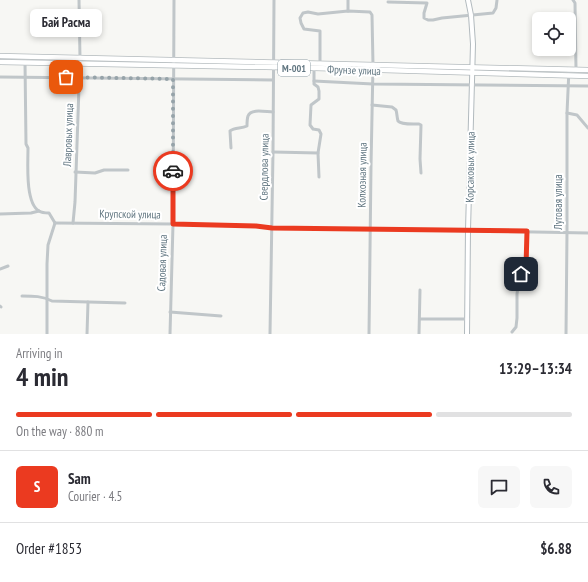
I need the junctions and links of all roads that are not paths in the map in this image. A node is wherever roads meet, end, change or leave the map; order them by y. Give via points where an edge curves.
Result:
1 (79, 0) edge
2 (174, 0) edge
3 (274, 0) edge
4 (348, 0) edge
5 (468, 0) edge
6 (497, 0) edge
7 (573, 0) edge
8 (388, 2) dead end
9 (425, 2) edge
10 (348, 11) junction
11 (471, 15) junction
12 (0, 56) edge
13 (80, 58) junction
14 (0, 62) edge
15 (25, 62) junction
16 (273, 62) junction
17 (174, 63) junction
18 (314, 63) junction
19 (320, 63) junction
20 (80, 64) junction
21 (373, 65) junction
22 (472, 67) junction
23 (273, 68) junction
24 (314, 68) junction
25 (569, 69) junction
26 (373, 70) junction
27 (576, 70) junction
28 (588, 70) edge
29 (472, 73) junction
30 (569, 75) junction
31 (588, 76) edge
32 (0, 77) edge
33 (25, 77) junction
34 (79, 77) junction
35 (173, 79) junction
36 (273, 80) junction
37 (314, 82) junction
38 (373, 84) junction
39 (471, 85) junction
40 (568, 86) junction
41 (588, 86) edge
42 (372, 105) junction
43 (273, 112) junction
44 (567, 113) junction
45 (588, 128) edge
46 (231, 148) dead end
47 (273, 152) junction
48 (318, 153) junction
49 (128, 170) dead end
50 (75, 172) junction
51 (421, 173) dead end
52 (319, 177) dead end
53 (39, 211) junction
54 (0, 214) edge
55 (55, 223) junction
56 (72, 223) junction
57 (173, 224) junction
58 (272, 228) junction
59 (371, 229) junction
60 (468, 230) junction
61 (527, 231) junction
62 (567, 232) junction
63 (588, 233) edge
64 (8, 266) dead end
65 (0, 269) edge
66 (420, 290) dead end
67 (22, 296) dead end
68 (46, 298) junction
69 (88, 302) junction
70 (125, 303) dead end
71 (170, 312) junction
72 (221, 316) dead end
73 (420, 319) junction
74 (468, 319) junction
75 (512, 332) dead end
76 (47, 334) edge
77 (87, 334) edge
78 (170, 334) edge
79 (270, 334) edge
80 (369, 334) edge
81 (419, 334) edge
82 (468, 334) edge
83 (566, 334) edge

1 - 13 street, Лавровых улица
2 - 17 street, Садовая улица
3 - 16 street, Свердлова улица
4 - 10 street
5 - 11 street, Корсаковых улица
6 - 11 street via 493,13
7 - 27 street
8 - 9 street
9 - 11 street via 427,4 424,18 428,20
10 - 19 street via 318,14 308,12 303,13 300,18 304,29 320,31
10 - 21 street, Колхозная улица via 370,12 372,15
11 - 22 street, Корсаковых улица
12 - 13 main road, Фрунзе улица / M-001
13 - 17 main road, Фрунзе улица / M-001
13 - 20 street, Лавровых улица
14 - 15 main road, Фрунзе улица / M-001
15 - 20 main road, Фрунзе улица / M-001
15 - 33 street
16 - 17 main road, Фрунзе улица / M-001
16 - 18 main road, Фрунзе улица / M-001
16 - 23 street, Свердлова улица
17 - 20 main road, Фрунзе улица / M-001
17 - 23 main road, Фрунзе улица / M-001
17 - 35 street, Садовая улица
18 - 19 main road, Фрунзе улица / M-001
18 - 24 street
19 - 21 main road, Фрунзе улица / M-001
20 - 34 street, Лавровых улица
21 - 22 main road, Фрунзе улица / M-001
21 - 26 street, Колхозная улица
22 - 25 main road, Фрунзе улица / M-001
22 - 29 street, Корсаковых улица
23 - 24 main road, Фрунзе улица / M-001
23 - 36 street, Свердлова улица
24 - 26 main road, Фрунзе улица / M-001
24 - 37 street
25 - 27 main road, Фрунзе улица / M-001
25 - 30 street, Луговая улица
26 - 29 main road, Фрунзе улица / M-001
26 - 38 street, Колхозная улица
27 - 28 main road, Фрунзе улица / M-001
29 - 30 main road, Фрунзе улица / M-001
29 - 39 street, Корсаковых улица
30 - 31 main road, Фрунзе улица / M-001
30 - 40 street, Луговая улица
32 - 33 street
33 - 34 street
33 - 53 street via 29,187 31,201
34 - 35 street
34 - 50 street, Лавровых улица
35 - 36 street
35 - 57 street, Садовая улица
36 - 43 street, Свердлова улица
37 - 38 street
37 - 48 street via 318,87 319,99 311,105 310,125 321,134
38 - 39 street
38 - 42 street, Колхозная улица
39 - 40 street
39 - 60 street, Корсаковых улица
40 - 41 street
40 - 44 street, Луговая улица
42 - 51 street via 392,107 396,110 399,122 421,125
42 - 59 street, Колхозная улица
43 - 46 street via 250,112 247,126 230,131
43 - 47 street, Свердлова улица
44 - 45 street via 577,115
44 - 62 street, Луговая улица
47 - 48 street
47 - 58 street, Свердлова улица
48 - 52 street
49 - 50 street
50 - 56 street, Лавровых улица
53 - 54 street
53 - 55 street via 49,213
55 - 56 street, Крупской улица
55 - 68 street via 48,245
56 - 57 street, Крупской улица
57 - 58 street, Крупской улица
57 - 71 street, Садовая улица
58 - 59 street, Крупской улица
58 - 79 street, Свердлова улица
59 - 60 street, Крупской улица
59 - 80 street, Колхозная улица
60 - 61 street, Крупской улица
60 - 74 street, Корсаковых улица
61 - 62 street, Крупской улица
61 - 75 street via 526,267 519,278 516,327
62 - 63 street, Крупской улица
62 - 83 street, Луговая улица
64 - 65 street
66 - 73 street
67 - 68 street
68 - 69 street via 52,301
68 - 76 street
69 - 70 street
69 - 77 street
71 - 72 street
71 - 78 street, Садовая улица
73 - 74 street
73 - 81 street
74 - 82 street, Корсаковых улица

